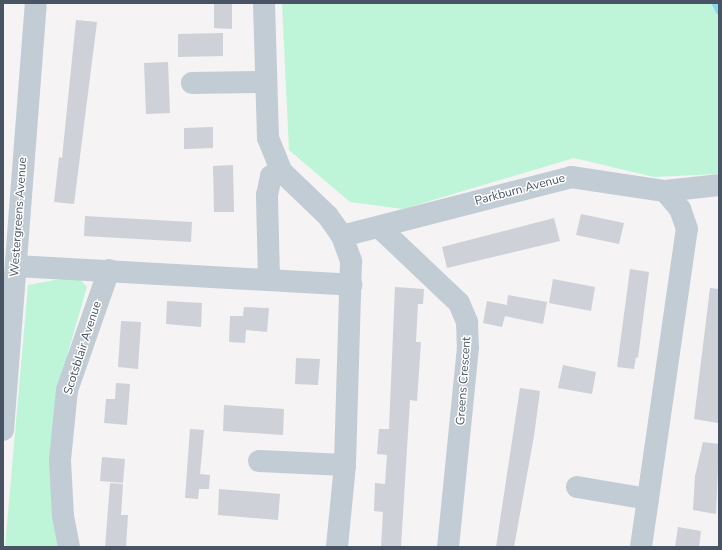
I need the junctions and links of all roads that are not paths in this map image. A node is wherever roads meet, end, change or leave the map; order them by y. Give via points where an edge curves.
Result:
1 (36, 3) edge
2 (264, 3) edge
3 (266, 82) junction
4 (192, 83) dead end
5 (281, 171) junction
6 (719, 185) edge
7 (665, 191) junction
8 (379, 227) junction
9 (342, 236) junction
10 (16, 266) junction
11 (109, 270) junction
12 (269, 279) junction
13 (351, 285) junction
14 (3, 430) edge
15 (259, 461) dead end
16 (345, 465) junction
17 (577, 487) dead end
18 (648, 499) junction
19 (69, 547) edge
20 (337, 547) edge
21 (448, 547) edge
22 (641, 547) edge

1 - 10 street, Westergreens Avenue
2 - 3 street
3 - 4 street
3 - 5 street via 268,138
5 - 9 street via 328,216
5 - 12 street via 271,176 267,195
6 - 7 street, Parkburn Avenue
7 - 8 street, Parkburn Avenue via 571,177
7 - 18 street via 680,209 687,229
8 - 9 street, Parkburn Avenue
8 - 21 street, Greens Crescent via 459,303 467,322 468,347
9 - 13 street via 351,261
10 - 11 street
10 - 14 street, Westergreens Avenue
11 - 12 street
11 - 19 street, Scotsblair Avenue via 67,390 60,460 63,516
12 - 13 street
13 - 16 street
15 - 16 street
16 - 20 street
17 - 18 street
18 - 22 street

